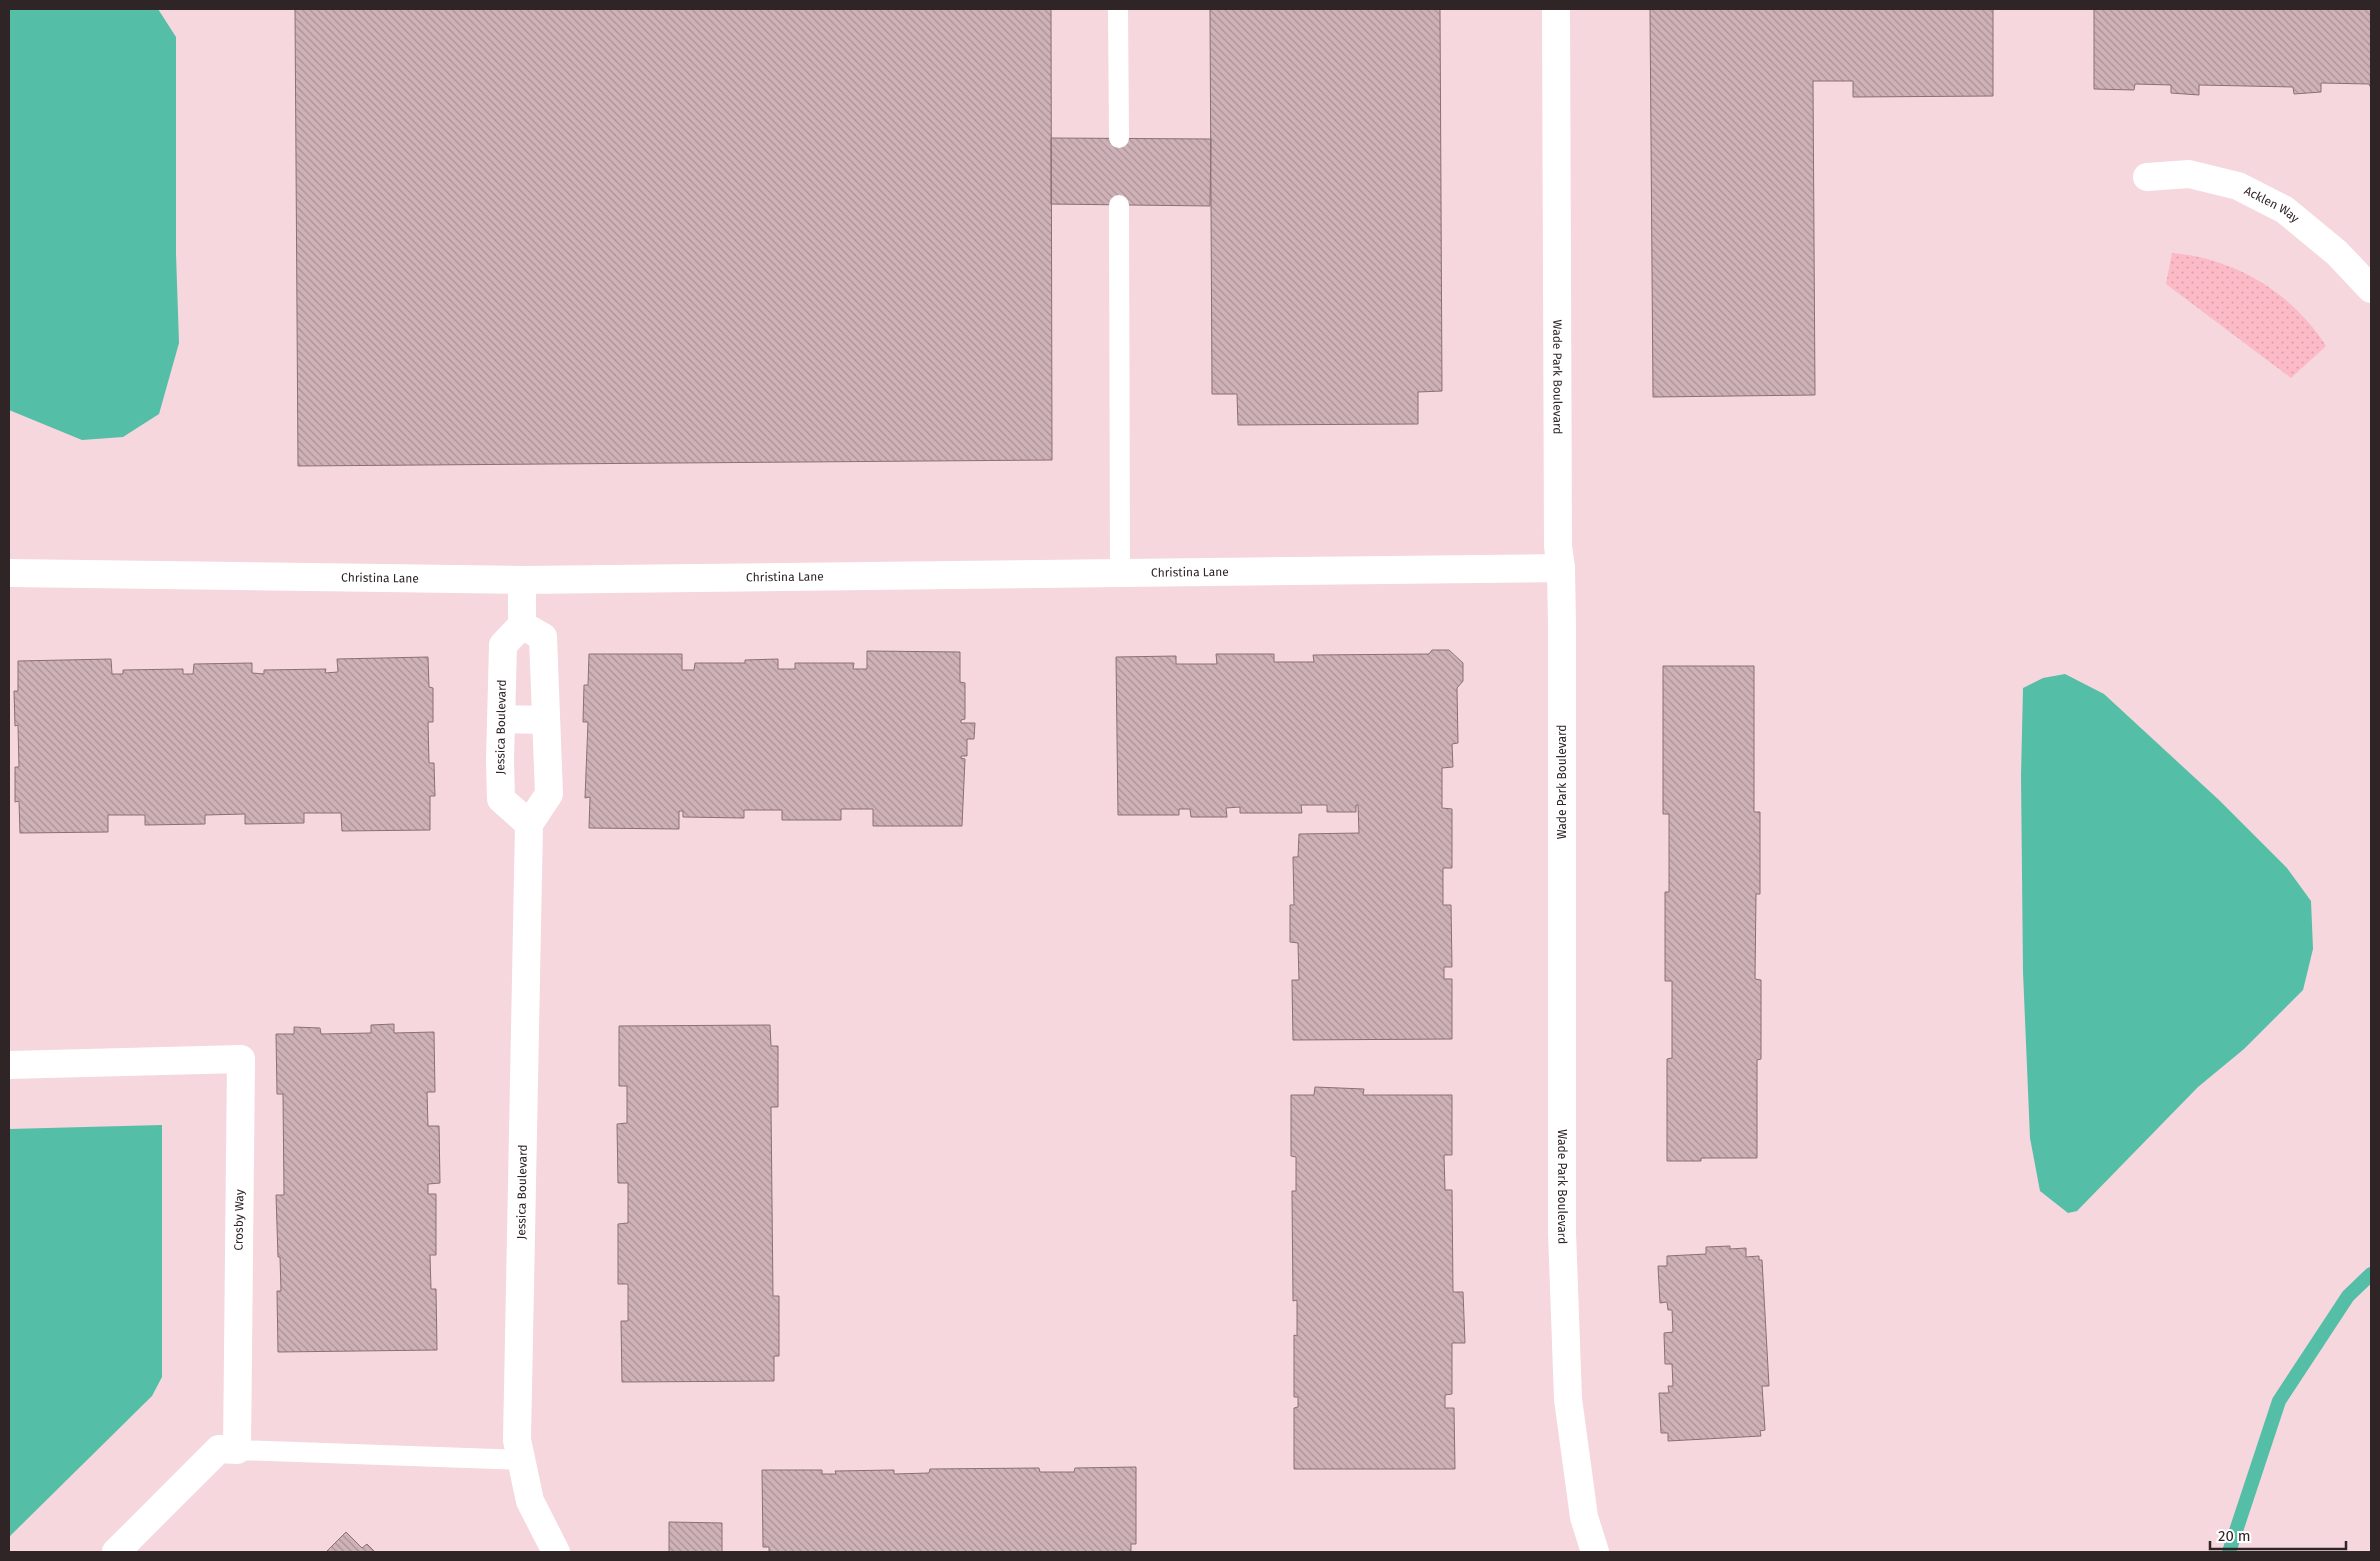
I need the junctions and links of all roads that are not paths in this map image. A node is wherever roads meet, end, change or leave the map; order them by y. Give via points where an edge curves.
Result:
1 (1118, 9) edge
2 (1556, 9) edge
3 (1119, 138) dead end
4 (2147, 176) dead end
5 (1119, 205) dead end
6 (2369, 283) edge
7 (1561, 568) junction
8 (9, 573) edge
9 (1120, 573) junction
10 (522, 580) junction
11 (522, 625) junction
12 (501, 719) junction
13 (546, 720) junction
14 (529, 824) junction
15 (9, 1065) edge
16 (237, 1450) junction
17 (522, 1460) junction
18 (116, 1552) edge
19 (556, 1552) edge
20 (1595, 1552) edge

1 - 3 lane
2 - 7 street, Wade Park Boulevard via 1558,546
4 - 6 street, Acklen Way via 2189,174 2238,186 2285,210
5 - 9 lane
7 - 9 street, Christina Lane
7 - 20 street, Wade Park Boulevard via 1562,1251 1568,1399 1584,1516
8 - 10 street, Christina Lane
9 - 10 street, Christina Lane
10 - 11 street
11 - 12 street, Jessica Boulevard via 503,645
11 - 13 street via 542,637
12 - 13 street
12 - 14 street, Jessica Boulevard via 502,799
13 - 14 street via 549,794
14 - 17 street, Jessica Boulevard via 517,1440
15 - 16 street, Crosby Way via 241,1059
16 - 17 lane
16 - 18 street via 219,1449
17 - 19 street, Jessica Boulevard via 530,1501

